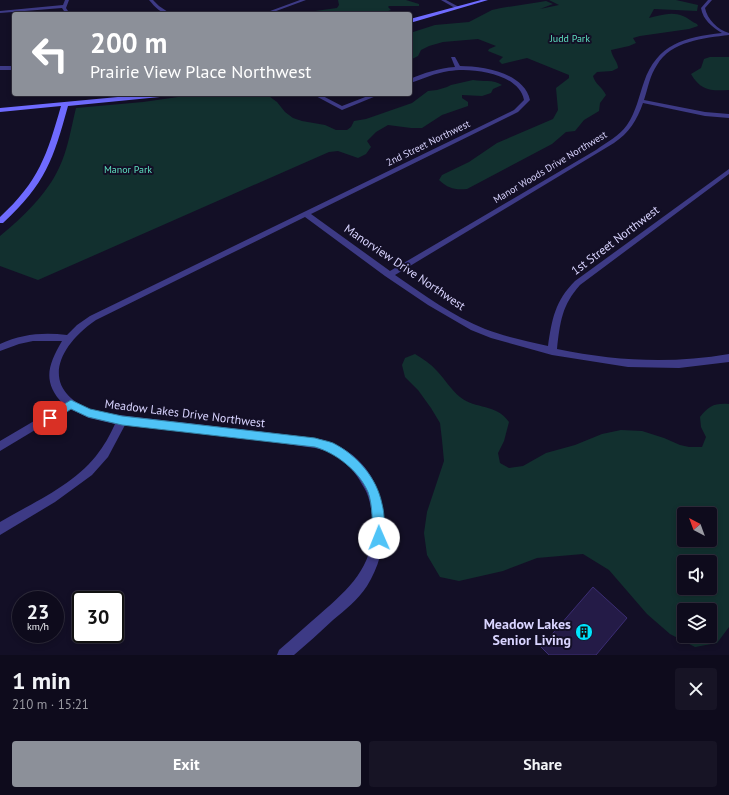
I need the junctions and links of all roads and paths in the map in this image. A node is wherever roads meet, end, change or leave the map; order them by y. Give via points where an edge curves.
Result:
1 (67, 0) edge
2 (151, 0) edge
3 (304, 0) edge
4 (443, 0) edge
5 (486, 0) edge
6 (710, 0) edge
7 (64, 6) junction
8 (457, 7) junction
9 (0, 12) edge
10 (66, 12) edge
11 (166, 12) edge
12 (270, 12) edge
13 (412, 20) edge
14 (728, 34) edge
15 (453, 58) dead end
16 (0, 68) edge
17 (12, 68) edge
18 (458, 68) junction
19 (412, 80) edge
20 (146, 96) edge
21 (319, 96) edge
22 (373, 96) edge
23 (642, 101) junction
24 (65, 104) junction
25 (0, 110) edge
26 (729, 116) edge
27 (729, 171) edge
28 (306, 214) junction
29 (0, 221) edge
30 (391, 274) junction
31 (69, 339) junction
32 (0, 348) edge
33 (552, 352) junction
34 (729, 358) edge
35 (71, 404) junction
36 (122, 420) junction
37 (0, 446) edge
38 (0, 529) edge
39 (284, 655) edge

1 - 7 street
2 - 11 street
3 - 12 street
4 - 8 street
5 - 8 street
6 - 14 street via 703,8 705,15 709,21
7 - 9 street
7 - 10 street
8 - 13 street
14 - 23 street, Manor Woods Drive Northwest via 692,40 664,53 652,67
15 - 18 street
16 - 17 street
18 - 19 street
18 - 28 street, 2nd Street Northwest via 483,70 507,78 521,86 528,96 527,100 516,111
20 - 24 street
21 - 22 street via 342,108
23 - 26 street via 705,114
23 - 30 street, Manor Woods Drive Northwest via 625,131 611,142
24 - 25 street
24 - 29 street via 46,166 25,196
27 - 33 street, 1st Street Northwest via 568,291 561,301 558,312
28 - 30 street, Manorview Drive Northwest
28 - 31 street, Meadow Lakes Drive Northwest via 93,318
30 - 33 street, Manorview Drive Northwest via 476,329
31 - 32 street via 34,336
31 - 35 street, Meadow Lakes Drive Northwest via 58,357 53,377 59,393
33 - 34 street, Manorview Drive Northwest via 592,360 648,366 680,365
35 - 36 street, Meadow Lakes Drive Northwest via 88,413
35 - 37 street
36 - 38 street via 104,455 88,472 69,487
36 - 39 street, Meadow Lakes Drive Northwest via 315,442 343,454 365,477 373,491 379,522 376,554 369,571 346,600

